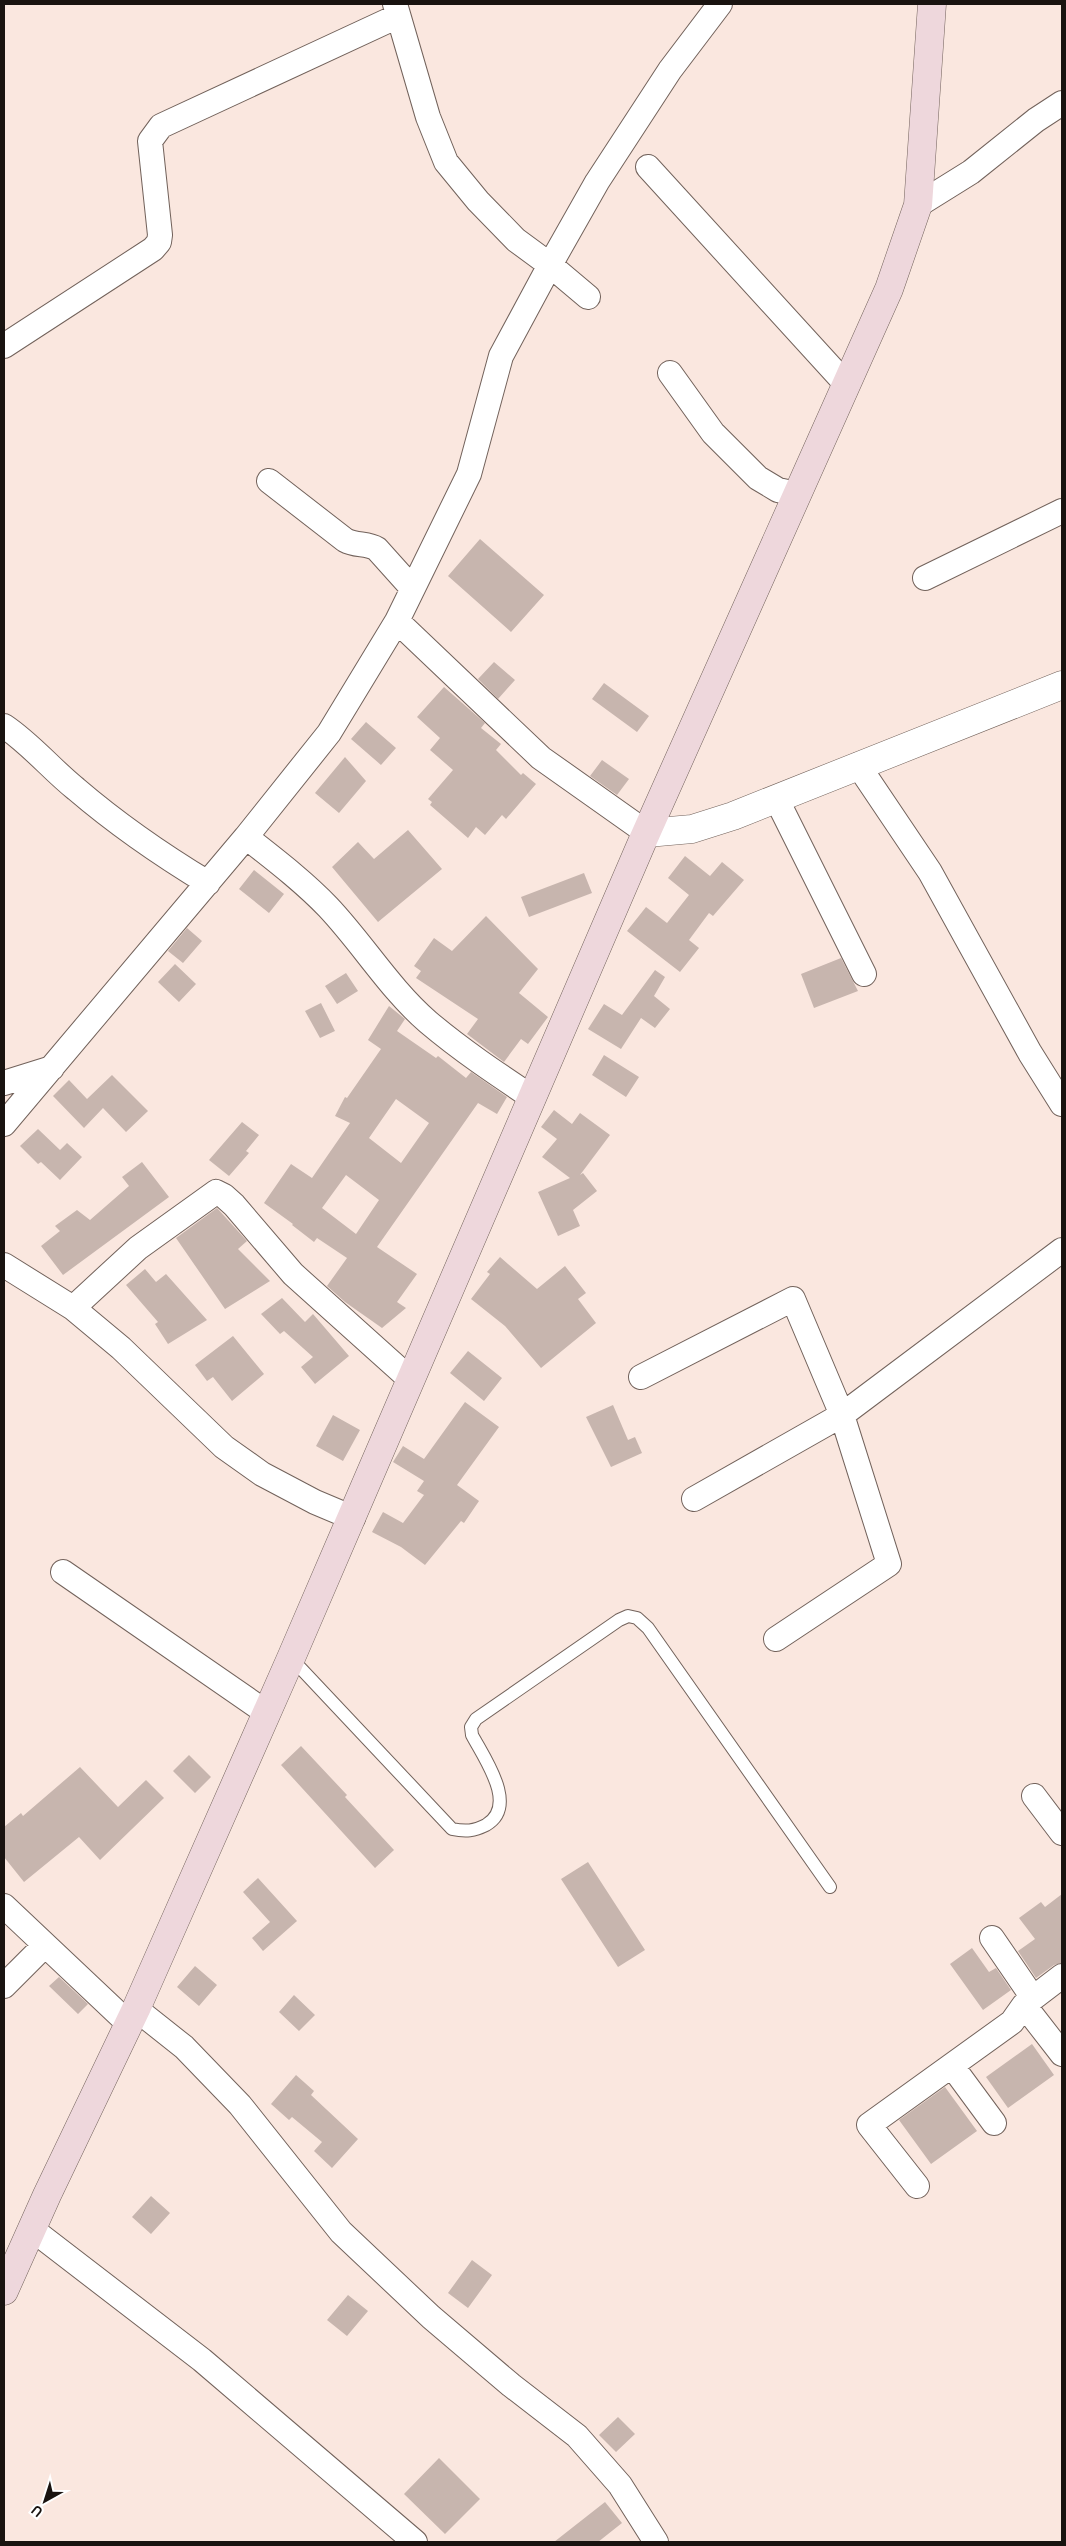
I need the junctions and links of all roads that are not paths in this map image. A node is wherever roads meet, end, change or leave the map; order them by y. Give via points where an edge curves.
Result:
1 (720, 4) edge
2 (932, 4) edge
3 (397, 10) edge
4 (1062, 103) edge
5 (648, 167) dead end
6 (918, 205) junction
7 (550, 265) junction
8 (588, 297) dead end
9 (4, 346) edge
10 (670, 373) dead end
11 (845, 383) junction
12 (269, 482) dead end
13 (796, 494) junction
14 (1062, 511) edge
15 (925, 578) dead end
16 (412, 588) junction
17 (397, 621) junction
18 (1062, 684) edge
19 (4, 726) edge
20 (858, 765) junction
21 (776, 798) junction
22 (647, 833) junction
23 (246, 837) junction
24 (208, 883) junction
25 (864, 974) dead end
26 (52, 1068) junction
27 (4, 1083) edge
28 (533, 1098) junction
29 (1062, 1104) edge
30 (4, 1124) edge
31 (1062, 1250) edge
32 (4, 1265) edge
33 (73, 1308) junction
34 (641, 1377) dead end
35 (411, 1380) junction
36 (842, 1415) junction
37 (694, 1499) dead end
38 (353, 1518) junction
39 (63, 1572) dead end
40 (776, 1639) dead end
41 (291, 1658) junction
42 (267, 1712) junction
43 (1034, 1796) dead end
44 (1062, 1833) edge
45 (830, 1887) dead end
46 (4, 1906) edge
47 (992, 1938) dead end
48 (45, 1945) junction
49 (1062, 1976) edge
50 (4, 1986) edge
51 (1028, 2002) junction
52 (133, 2017) junction
53 (1062, 2054) edge
54 (952, 2066) junction
55 (994, 2123) dead end
56 (917, 2186) dead end
57 (33, 2230) junction
58 (4, 2291) edge
59 (415, 2542) edge
60 (656, 2542) edge

1 - 7 street via 670,70 597,182
2 - 6 main road
3 - 7 street via 428,117 446,162 516,240
3 - 9 street via 161,126 150,141 159,242
4 - 6 street via 971,172
5 - 11 street
6 - 11 main road via 889,289
7 - 8 street
7 - 16 street via 501,356 470,474
10 - 13 street via 713,433 758,478 778,490
11 - 13 main road
12 - 16 street via 345,540 376,549
13 - 22 main road
14 - 15 street
16 - 17 street
17 - 22 street via 542,758
17 - 23 street via 329,733
18 - 20 street
19 - 24 street via 21,737 123,829
20 - 21 street
20 - 29 street via 930,872 1030,1053
21 - 22 street via 692,829
21 - 25 street
22 - 28 main road
23 - 24 street
23 - 28 street via 328,907 397,991 428,1022
24 - 26 street
26 - 27 street
26 - 30 street
28 - 35 main road
31 - 36 street
32 - 33 street
33 - 35 street via 138,1248 216,1192 234,1205 293,1274
33 - 38 street via 121,1348 224,1447 262,1474
34 - 36 street via 793,1299
35 - 38 main road
36 - 37 street
36 - 40 street via 889,1564
38 - 41 main road
39 - 42 street
41 - 42 main road
41 - 45 lane via 452,1829 466,1832 491,1822 499,1810 501,1795 472,1735 476,1719 619,1620 628,1616 637,1618 690,1684
42 - 52 main road
43 - 44 street
46 - 48 street
47 - 51 street
48 - 50 street
48 - 52 street
49 - 51 street
51 - 53 street
51 - 54 street via 1012,2022
52 - 57 main road
52 - 60 street via 184,2047 240,2105 341,2232 431,2317 577,2436 620,2485
54 - 55 street
54 - 56 street via 869,2125
57 - 58 main road
57 - 59 street via 216,2372

